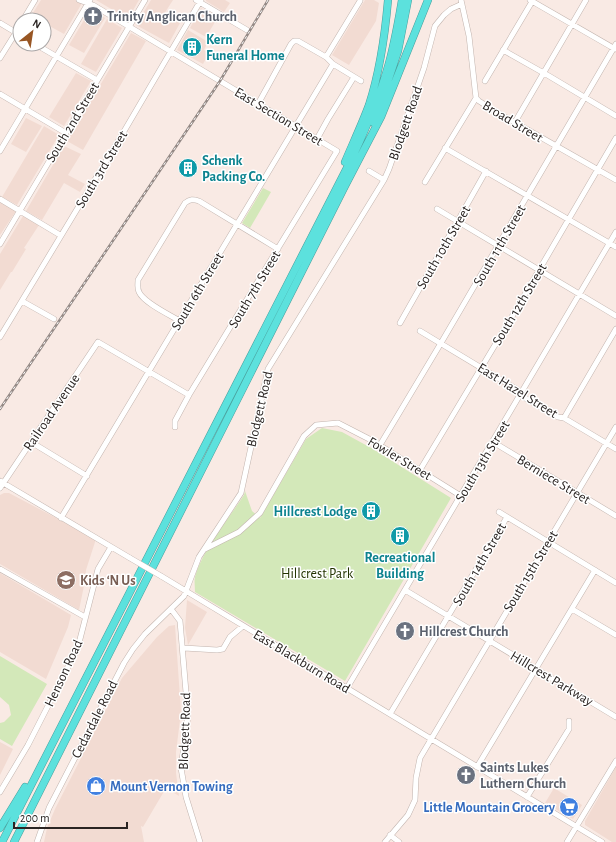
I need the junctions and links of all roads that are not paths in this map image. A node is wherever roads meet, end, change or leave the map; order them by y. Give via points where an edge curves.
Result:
1 (36, 0) edge
2 (79, 0) edge
3 (145, 0) edge
4 (388, 0) edge
5 (402, 0) edge
6 (408, 0) edge
7 (428, 0) edge
8 (531, 0) edge
9 (586, 0) edge
10 (199, 1) edge
11 (360, 1) dead end
12 (88, 2) edge
13 (462, 2) edge
14 (28, 12) edge
15 (0, 23) edge
16 (573, 24) junction
17 (129, 27) junction
18 (12, 30) edge
19 (247, 30) dead end
20 (12, 42) edge
21 (615, 47) edge
22 (503, 50) junction
23 (170, 51) junction
24 (48, 52) edge
25 (57, 57) junction
26 (326, 57) junction
27 (0, 58) edge
28 (333, 64) junction
29 (544, 73) junction
30 (354, 77) junction
31 (97, 80) junction
32 (361, 81) dead end
33 (485, 81) dead end
34 (0, 94) edge
35 (584, 97) junction
36 (476, 98) junction
37 (258, 104) junction
38 (25, 109) junction
39 (616, 116) edge
40 (515, 122) junction
41 (296, 127) junction
42 (66, 133) junction
43 (616, 138) edge
44 (317, 139) junction
45 (556, 146) junction
46 (365, 147) junction
47 (445, 148) junction
48 (0, 151) edge
49 (337, 151) joint
50 (598, 170) junction
51 (369, 171) dead end
52 (486, 171) junction
53 (384, 180) junction
54 (616, 180) edge
55 (425, 182) dead end
56 (528, 195) junction
57 (0, 199) edge
58 (438, 209) dead end
59 (20, 210) junction
60 (569, 219) junction
61 (457, 222) junction
62 (237, 224) junction
63 (315, 229) junction
64 (616, 232) edge
65 (60, 235) junction
66 (610, 243) junction
67 (0, 244) edge
68 (498, 246) junction
69 (616, 247) edge
70 (278, 249) junction
71 (539, 270) junction
72 (580, 294) junction
73 (22, 301) junction
74 (616, 316) edge
75 (54, 319) dead end
76 (180, 321) junction
77 (400, 323) dead end
78 (616, 329) edge
79 (420, 331) dead end
80 (0, 337) edge
81 (441, 343) junction
82 (481, 368) junction
83 (149, 371) junction
84 (522, 393) junction
85 (189, 395) junction
86 (564, 418) junction
87 (175, 427) dead end
88 (616, 428) edge
89 (31, 442) junction
90 (492, 442) junction
91 (606, 444) junction
92 (380, 445) junction
93 (616, 449) edge
94 (420, 470) junction
95 (87, 476) junction
96 (1, 484) edge
97 (577, 493) junction
98 (461, 496) junction
99 (499, 512) dead end
100 (616, 516) edge
101 (507, 517) junction
102 (61, 518) junction
103 (548, 542) junction
104 (110, 547) junction
105 (204, 550) junction
106 (0, 569) edge
107 (595, 570) junction
108 (616, 583) edge
109 (405, 590) junction
110 (186, 592) junction
111 (171, 609) junction
112 (572, 609) junction
113 (449, 616) junction
114 (85, 617) junction
115 (243, 626) junction
116 (616, 635) edge
117 (489, 640) junction
118 (184, 648) junction
119 (536, 668) junction
120 (347, 688) junction
121 (390, 714) junction
122 (616, 717) edge
123 (569, 721) dead end
124 (61, 726) junction
125 (71, 730) junction
126 (431, 739) junction
127 (616, 761) edge
128 (477, 767) junction
129 (0, 792) edge
130 (527, 797) junction
131 (577, 826) junction
132 (0, 828) edge
133 (390, 835) junction
134 (2, 842) edge
135 (14, 842) edge
136 (19, 842) edge
137 (37, 842) edge
138 (200, 842) edge
139 (384, 842) edge
140 (399, 842) edge
141 (566, 842) edge
142 (602, 842) edge

1 - 14 street
2 - 12 street, East Section Street
3 - 17 street, South 2nd Street
4 - 63 highway via 376,82 359,130
5 - 63 highway via 387,70 370,119
6 - 46 highway via 396,57
7 - 46 highway via 382,117
8 - 16 street
8 - 22 street
9 - 16 street
10 - 19 street
10 - 23 street, South 3rd Street
11 - 26 street
12 - 17 street, East Section Street
12 - 25 street
13 - 36 street, Broad Street via 469,36
13 - 53 street, Blodgett Road via 451,8 435,26 424,68
15 - 18 street
16 - 21 street
16 - 29 street
17 - 23 street, East Section Street
17 - 31 street, South 2nd Street
20 - 27 street
21 - 35 street, South 11th Street
22 - 29 street
22 - 33 street
23 - 37 street, East Section Street
23 - 65 street, South 3rd Street
24 - 25 street
25 - 31 street
25 - 38 street
26 - 28 street
26 - 37 street via 294,41
28 - 30 street
28 - 41 street, South 6th Street
29 - 35 street
29 - 40 street
30 - 32 street
30 - 44 street
31 - 42 street, South 2nd Street
34 - 38 street
35 - 39 street
35 - 45 street, South 11th Street
36 - 40 street, Broad Street
36 - 47 street
37 - 41 street, East Section Street
38 - 42 street
38 - 48 street
40 - 45 street, Broad Street
41 - 44 street, East Section Street
41 - 62 street, South 6th Street
42 - 59 street, South 2nd Street
43 - 50 street, South 12th Street
44 - 49 street, East Section Street
45 - 50 street, Broad Street
45 - 56 street, South 11th Street
46 - 125 highway
47 - 52 street
47 - 55 street
49 - 70 street, South 7th Street
50 - 54 street, Broad Street
50 - 60 street, South 12th Street
51 - 53 street
52 - 56 street
52 - 61 street, South 10th Street
53 - 105 street, Blodgett Road via 268,369 241,493
56 - 60 street
56 - 68 street, South 11th Street
57 - 59 street
58 - 61 street
59 - 65 street
59 - 67 street, South 2nd Street
60 - 66 street
60 - 71 street, South 12th Street
61 - 68 street
61 - 77 street, South 10th Street
62 - 70 street
62 - 76 street, South 6th Street
62 - 76 street via 199,201 189,200 138,280 137,287 142,296
63 - 124 highway
64 - 66 street, South 13th Street
65 - 73 street, South 3rd Street
66 - 69 street
66 - 72 street, South 13th Street
68 - 71 street
68 - 81 street, South 11th Street
70 - 85 street, South 7th Street
71 - 72 street
71 - 82 street, South 12th Street
72 - 74 street
72 - 84 street, South 13th Street
73 - 75 street
73 - 80 street, South 3rd Street
76 - 83 street, South 6th Street
78 - 86 street
79 - 81 street, East Hazel Street
81 - 82 street, East Hazel Street
81 - 92 street, South 11th Street
82 - 84 street, East Hazel Street
82 - 94 street, South 12th Street
83 - 85 street
83 - 89 street, Railroad Avenue via 98,342
83 - 95 street, South 6th Street
84 - 86 street, East Hazel Street via 525,398
84 - 90 street, South 13th Street
85 - 87 street, South 7th Street via 174,421
86 - 91 street, East Hazel Street
88 - 91 street, South 15th Street
89 - 95 street
89 - 96 street, Railroad Avenue
90 - 97 street, Berniece Street
90 - 98 street, South 13th Street
91 - 93 street, East Hazel Street
91 - 97 street, South 15th Street
92 - 94 street, Fowler Street
92 - 105 street, Fowler Street via 338,423 316,424 304,436 260,513 239,532
94 - 98 street, Fowler Street
95 - 102 street, South 6th Street
96 - 102 street, East Blackburn Road
97 - 100 street, Berniece Street
97 - 103 street, South 15th Street
98 - 109 street, South 13th Street
99 - 101 street
101 - 103 street
101 - 113 street, South 14th Street
102 - 104 street, East Blackburn Road
103 - 107 street
103 - 117 street, South 15th Street
104 - 110 street, East Blackburn Road, bridge
104 - 114 street, Henson Road via 98,569
105 - 110 street, Blodgett Road
106 - 114 street
107 - 108 street
107 - 112 street
109 - 113 street, Hillcrest Parkway
109 - 120 street, South 13th Street
110 - 111 street, Blodgett Road
110 - 115 street, East Blackburn Road
111 - 118 street, Blodgett Road via 180,621
111 - 137 street, Cedardale Road via 133,649 121,667 49,808
112 - 116 street
112 - 119 street
113 - 117 street, Hillcrest Parkway
113 - 121 street, South 14th Street
114 - 129 street, Henson Road via 74,655 28,745
115 - 118 street via 230,637 223,649
115 - 120 street, East Blackburn Road
117 - 119 street, Hillcrest Parkway
117 - 126 street, South 15th Street
118 - 138 street, Blodgett Road via 188,716 181,768 186,797
119 - 122 street, Hillcrest Parkway
119 - 128 street
120 - 121 street, East Blackburn Road
121 - 126 street, East Blackburn Road
123 - 130 street via 569,729
124 - 132 highway
124 - 134 highway
125 - 135 highway
125 - 136 highway
126 - 128 street, East Blackburn Road
126 - 133 street, South 15th Street via 420,758 415,800 408,815
127 - 131 street
128 - 130 street, East Blackburn Road
130 - 131 street, East Blackburn Road
131 - 141 street
131 - 142 street, East Blackburn Road
133 - 139 street, South 15th Street
133 - 140 street

